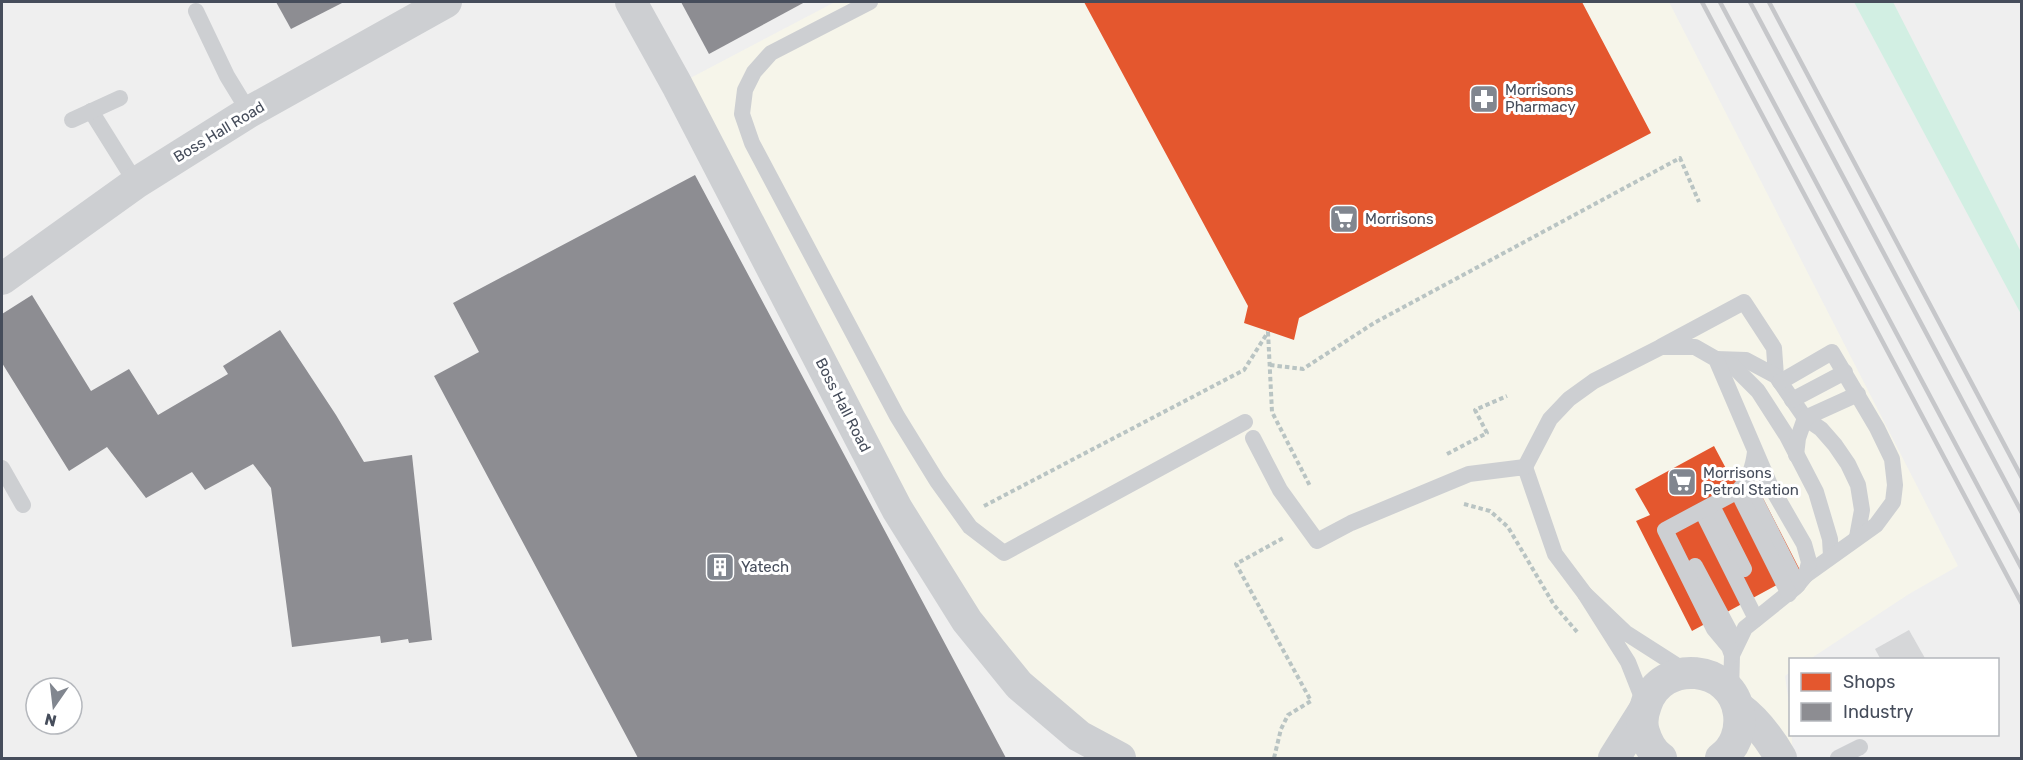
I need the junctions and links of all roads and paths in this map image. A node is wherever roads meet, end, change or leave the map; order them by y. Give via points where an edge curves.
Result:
1 (446, 2) edge
2 (631, 2) edge
3 (870, 2) edge
4 (196, 12) dead end
5 (120, 98) dead end
6 (91, 111) junction
7 (249, 112) junction
8 (72, 120) dead end
9 (136, 183) junction
10 (1699, 202) dead end
11 (2, 279) edge
12 (1661, 347) junction
13 (1716, 359) junction
14 (1270, 365) junction
15 (1845, 372) junction
16 (1778, 379) junction
17 (1858, 394) junction
18 (1792, 400) junction
19 (1805, 418) junction
20 (1245, 422) dead end
21 (1253, 438) dead end
22 (1755, 451) junction
23 (1796, 455) junction
24 (1525, 467) junction
25 (2, 468) edge
26 (1742, 487) junction
27 (1314, 494) dead end
28 (1455, 503) dead end
29 (23, 506) dead end
30 (1707, 508) junction
31 (963, 517) junction
32 (1857, 537) junction
33 (1831, 556) junction
34 (1798, 584) junction
35 (1585, 594) junction
36 (1761, 616) junction
37 (1586, 640) dead end
38 (1735, 650) junction
39 (1687, 672) junction
40 (1735, 700) junction
41 (1644, 709) junction
42 (1281, 729) dead end
43 (1860, 747) dead end
44 (1120, 759) edge
45 (1274, 759) edge
46 (1614, 759) edge
47 (1661, 759) edge
48 (1721, 759) edge
49 (1781, 759) edge
50 (1838, 759) edge

1 - 7 street, Boss Hall Road
2 - 44 street, Boss Hall Road via 897,509 967,621 1018,685 1079,736
3 - 31 lane via 771,53 745,90 742,114 752,143 897,416
4 - 7 lane
5 - 6 lane
6 - 8 lane
6 - 9 lane
7 - 9 street, Boss Hall Road
9 - 11 street, Boss Hall Road
10 - 14 path via 1680,158 1394,312 1303,369
12 - 13 lane via 1695,347
12 - 16 lane via 1744,302 1774,348
12 - 24 lane via 1594,381 1569,399 1550,419
13 - 16 lane via 1746,360
13 - 22 lane
13 - 23 lane via 1733,366 1758,391
14 - 27 path via 1272,412
14 - 31 path via 1268,332 1244,370
15 - 16 lane via 1832,352
15 - 17 lane
15 - 18 lane
16 - 18 lane
17 - 19 lane
17 - 32 lane via 1892,459 1895,485 1893,502 1876,525
18 - 19 lane
19 - 23 lane
19 - 32 lane via 1835,445 1858,485 1862,510
20 - 31 lane via 1004,553
21 - 24 lane via 1288,502 1317,541 1469,474
22 - 26 lane via 1753,469
22 - 34 lane via 1804,544 1809,562
23 - 33 lane via 1816,492
24 - 35 lane via 1555,554
25 - 29 lane
26 - 30 lane
26 - 34 lane
28 - 37 path via 1490,511 1508,527 1554,605
30 - 36 lane
30 - 38 lane via 1674,525
32 - 33 lane
33 - 34 lane
34 - 36 lane
35 - 39 lane via 1626,633
35 - 41 lane via 1628,662
36 - 38 lane via 1745,628
38 - 40 lane
39 - 40 street via 1704,673 1719,680
39 - 41 street via 1658,685
40 - 48 street via 1740,724 1736,740
40 - 49 street via 1763,731
41 - 46 street
41 - 47 street via 1643,728
42 - 45 path
43 - 50 lane

